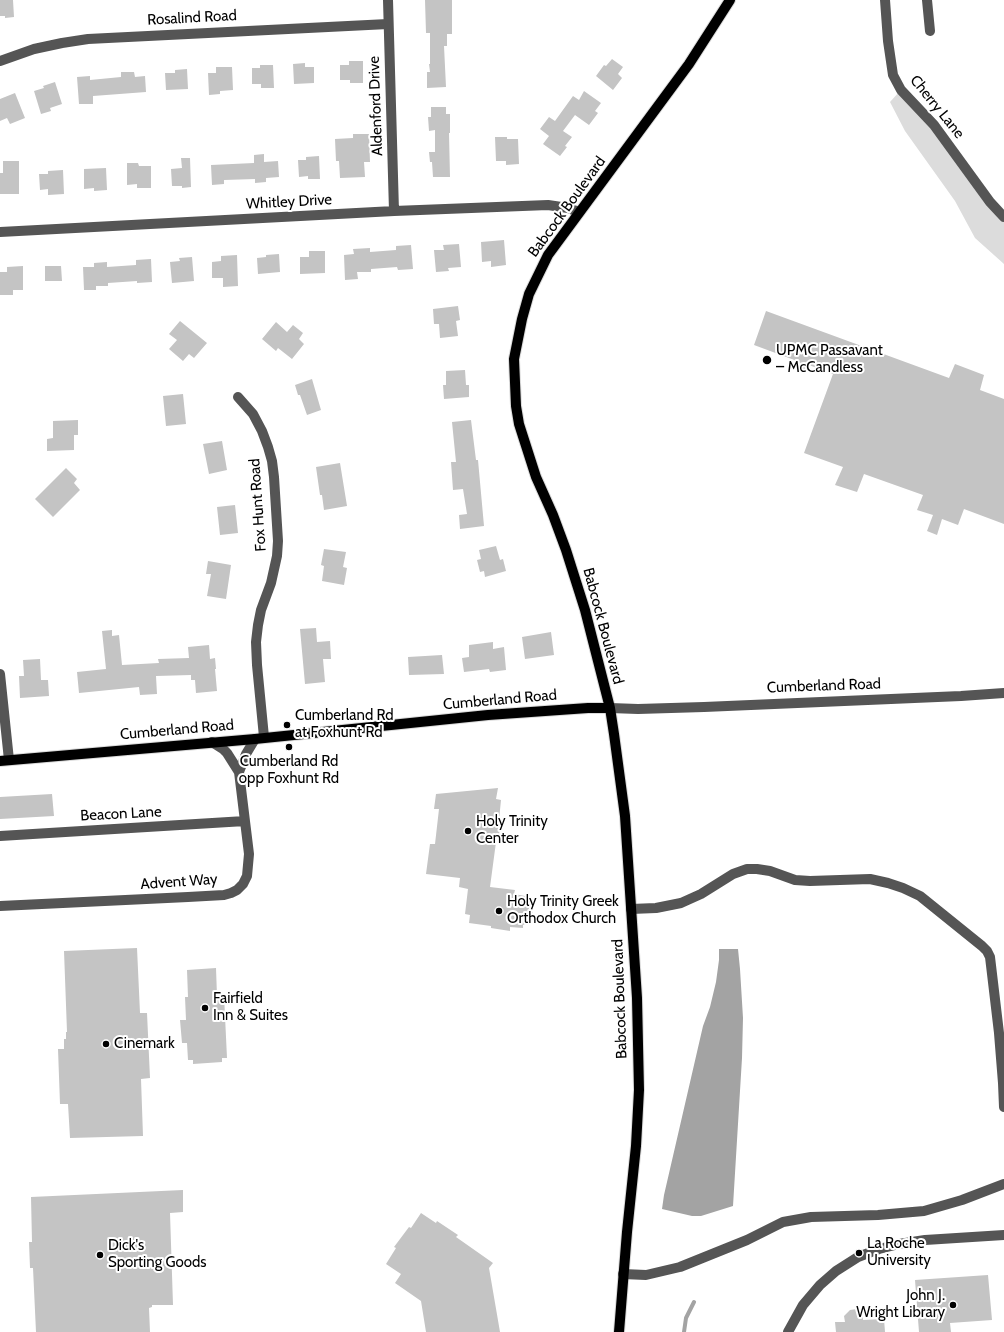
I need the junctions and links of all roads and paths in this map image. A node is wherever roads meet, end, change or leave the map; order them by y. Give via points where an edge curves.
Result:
1 (388, 0) edge
2 (730, 0) edge
3 (885, 0) edge
4 (927, 0) edge
5 (388, 24) junction
6 (930, 31) dead end
7 (0, 61) edge
8 (394, 211) junction
9 (579, 212) junction
10 (1004, 217) edge
11 (0, 232) edge
12 (238, 397) dead end
13 (0, 674) edge
14 (1004, 692) edge
15 (610, 708) junction
16 (260, 738) junction
17 (212, 742) junction
18 (5, 760) edge
19 (239, 772) junction
20 (244, 821) junction
21 (0, 836) edge
22 (0, 906) edge
23 (631, 910) junction
24 (1004, 1107) edge
25 (1004, 1184) edge
26 (1004, 1235) edge
27 (623, 1274) junction
28 (619, 1332) edge
29 (788, 1332) edge

1 - 5 street, Aldenford Drive
2 - 9 main road, Babcock Boulevard via 689,64
3 - 10 street, Cherry Lane via 893,75 901,90 934,125 990,202
4 - 6 street
5 - 7 street, Rosalind Road via 94,38 34,49
5 - 8 street, Aldenford Drive
8 - 9 street, Whitley Drive via 548,205
8 - 11 street, Whitley Drive
9 - 15 main road, Babcock Boulevard via 548,255 529,294 514,359 516,406 536,477 553,515 576,581
12 - 16 street, Fox Hunt Road via 253,414 262,431 272,461 274,477 277,556 261,610 256,642
13 - 18 street
14 - 15 street, Cumberland Road via 697,707
15 - 16 main road, Cumberland Road via 488,715
15 - 23 main road, Babcock Boulevard via 625,816
16 - 17 main road, Cumberland Road
16 - 19 street, Advent Way via 244,758
17 - 18 main road, Cumberland Road
17 - 19 street, Advent Way via 227,753
19 - 20 street, Advent Way
20 - 21 street, Beacon Lane
20 - 22 street, Advent Way via 249,854 247,876 243,884 231,893 150,900
23 - 24 street via 681,903 702,894 733,874 757,868 795,880 870,879 903,888 920,896 982,946 990,957 1004,1083
23 - 27 main road, Babcock Boulevard via 637,998 639,1090
25 - 27 street via 924,1212 811,1217 782,1222 747,1240 680,1267 646,1275
26 - 29 street via 925,1240 879,1249 858,1257 820,1285 803,1305
27 - 28 main road, Babcock Boulevard

